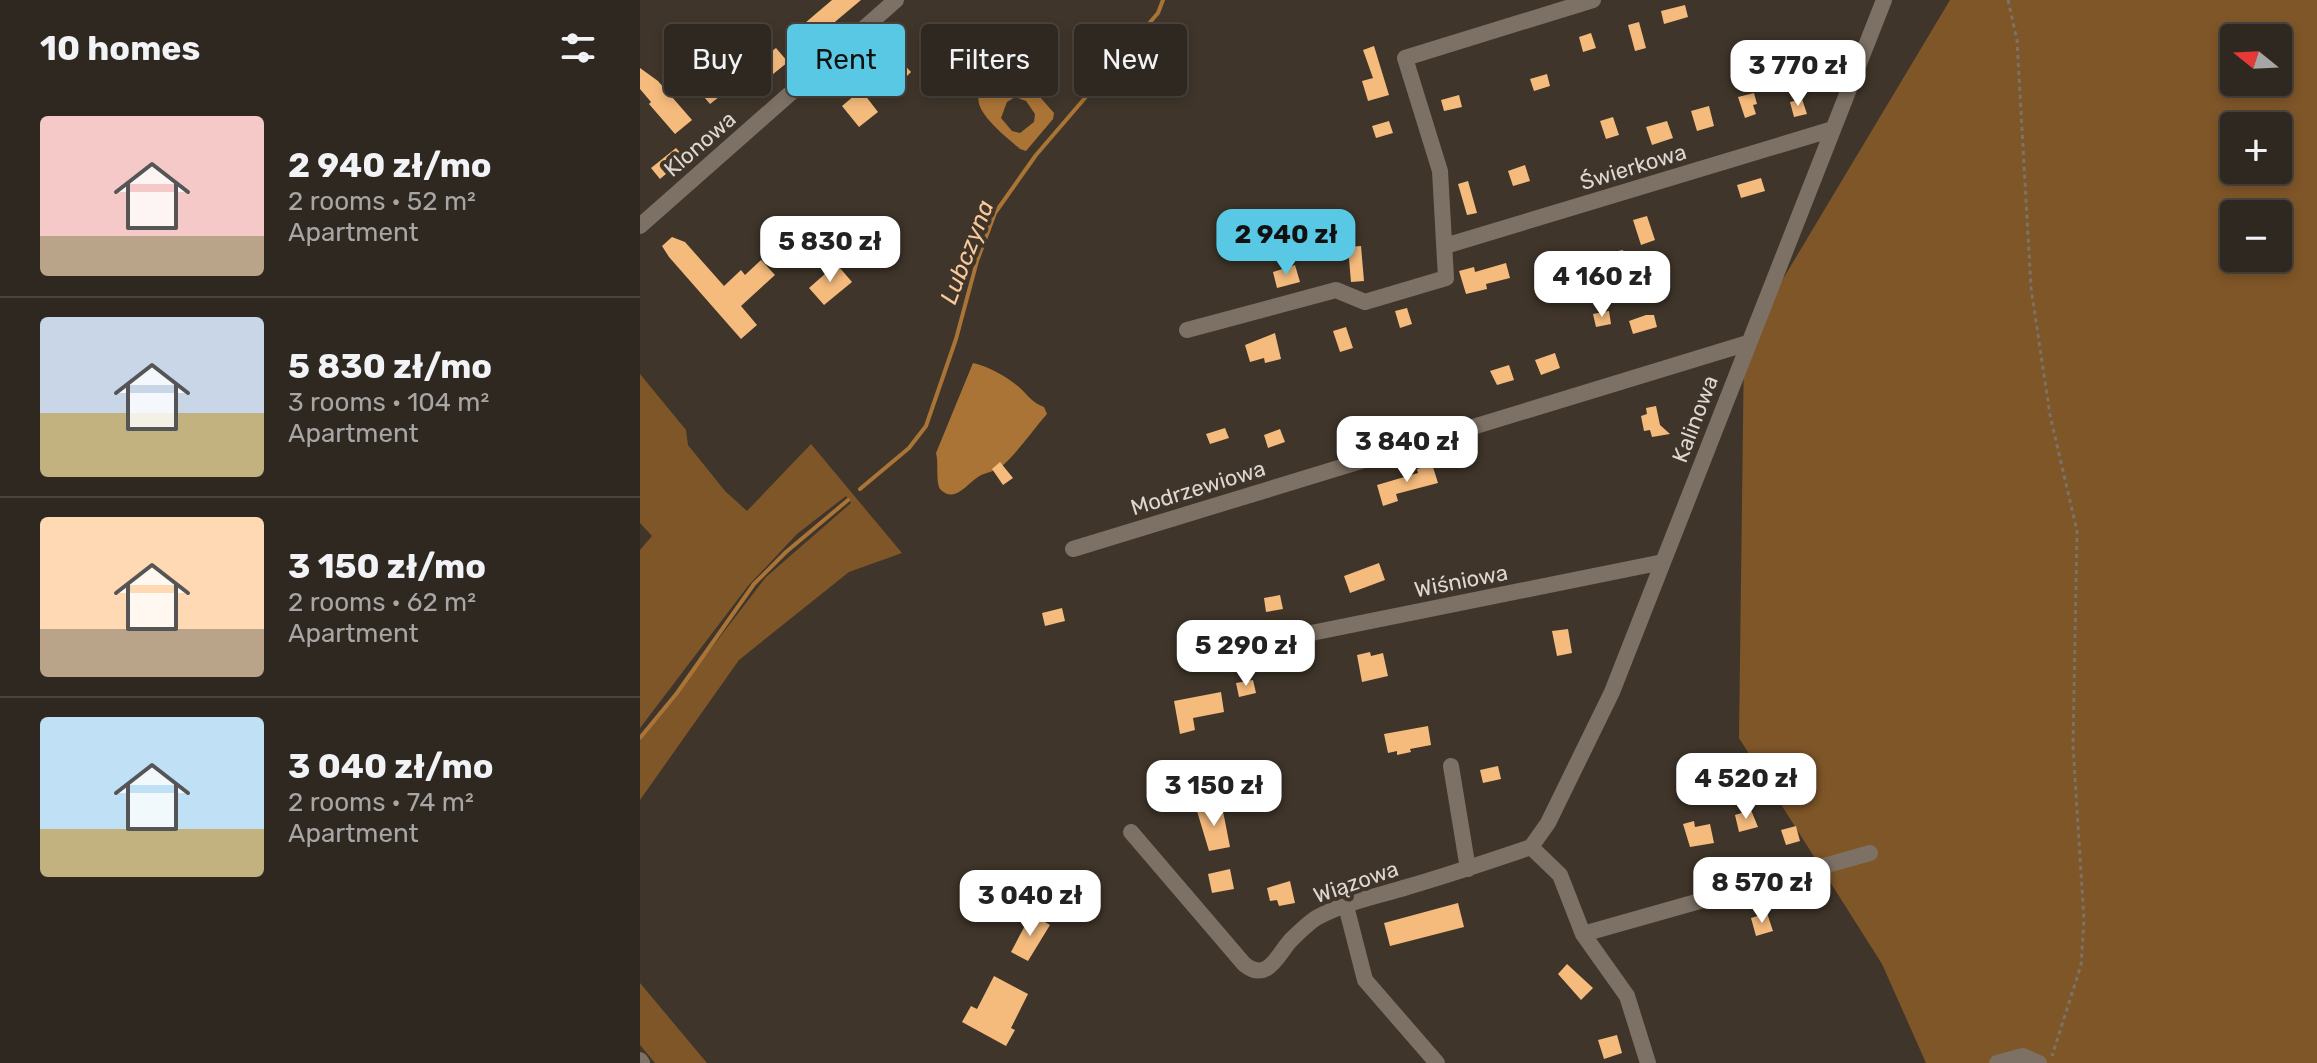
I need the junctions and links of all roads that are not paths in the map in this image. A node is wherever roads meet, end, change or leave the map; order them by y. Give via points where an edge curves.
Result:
1 (896, 0) edge
2 (1593, 0) edge
3 (1884, 0) edge
4 (1833, 129) junction
5 (640, 226) edge
6 (1445, 246) junction
7 (1187, 330) dead end
8 (1748, 343) junction
9 (1073, 549) dead end
10 (1663, 562) junction
11 (1267, 642) dead end
12 (1451, 766) dead end
13 (1131, 832) dead end
14 (1531, 847) junction
15 (1870, 853) dead end
16 (1468, 869) junction
17 (1346, 906) junction
18 (1583, 934) junction
19 (1437, 1063) edge
20 (1648, 1063) edge
21 (1997, 1063) edge
22 (2039, 1063) edge

1 - 5 street, Klonowa
2 - 6 street via 1405,58 1440,171
3 - 4 street, Kalinowa
4 - 6 street, Świerkowa
4 - 8 street, Kalinowa
6 - 7 street via 1446,278 1365,302 1336,290
8 - 9 street, Modrzewiowa
8 - 10 street, Kalinowa
10 - 11 street, Wiśniowa
10 - 14 street, Kalinowa via 1612,692
12 - 16 street
13 - 17 street, Wiązowa via 1251,970 1267,970 1316,918
14 - 16 street, Wiązowa
14 - 18 street via 1560,875
15 - 18 street
16 - 17 street, Wiązowa
17 - 19 street via 1365,980
18 - 20 street via 1627,996
21 - 22 street via 2023,1056

